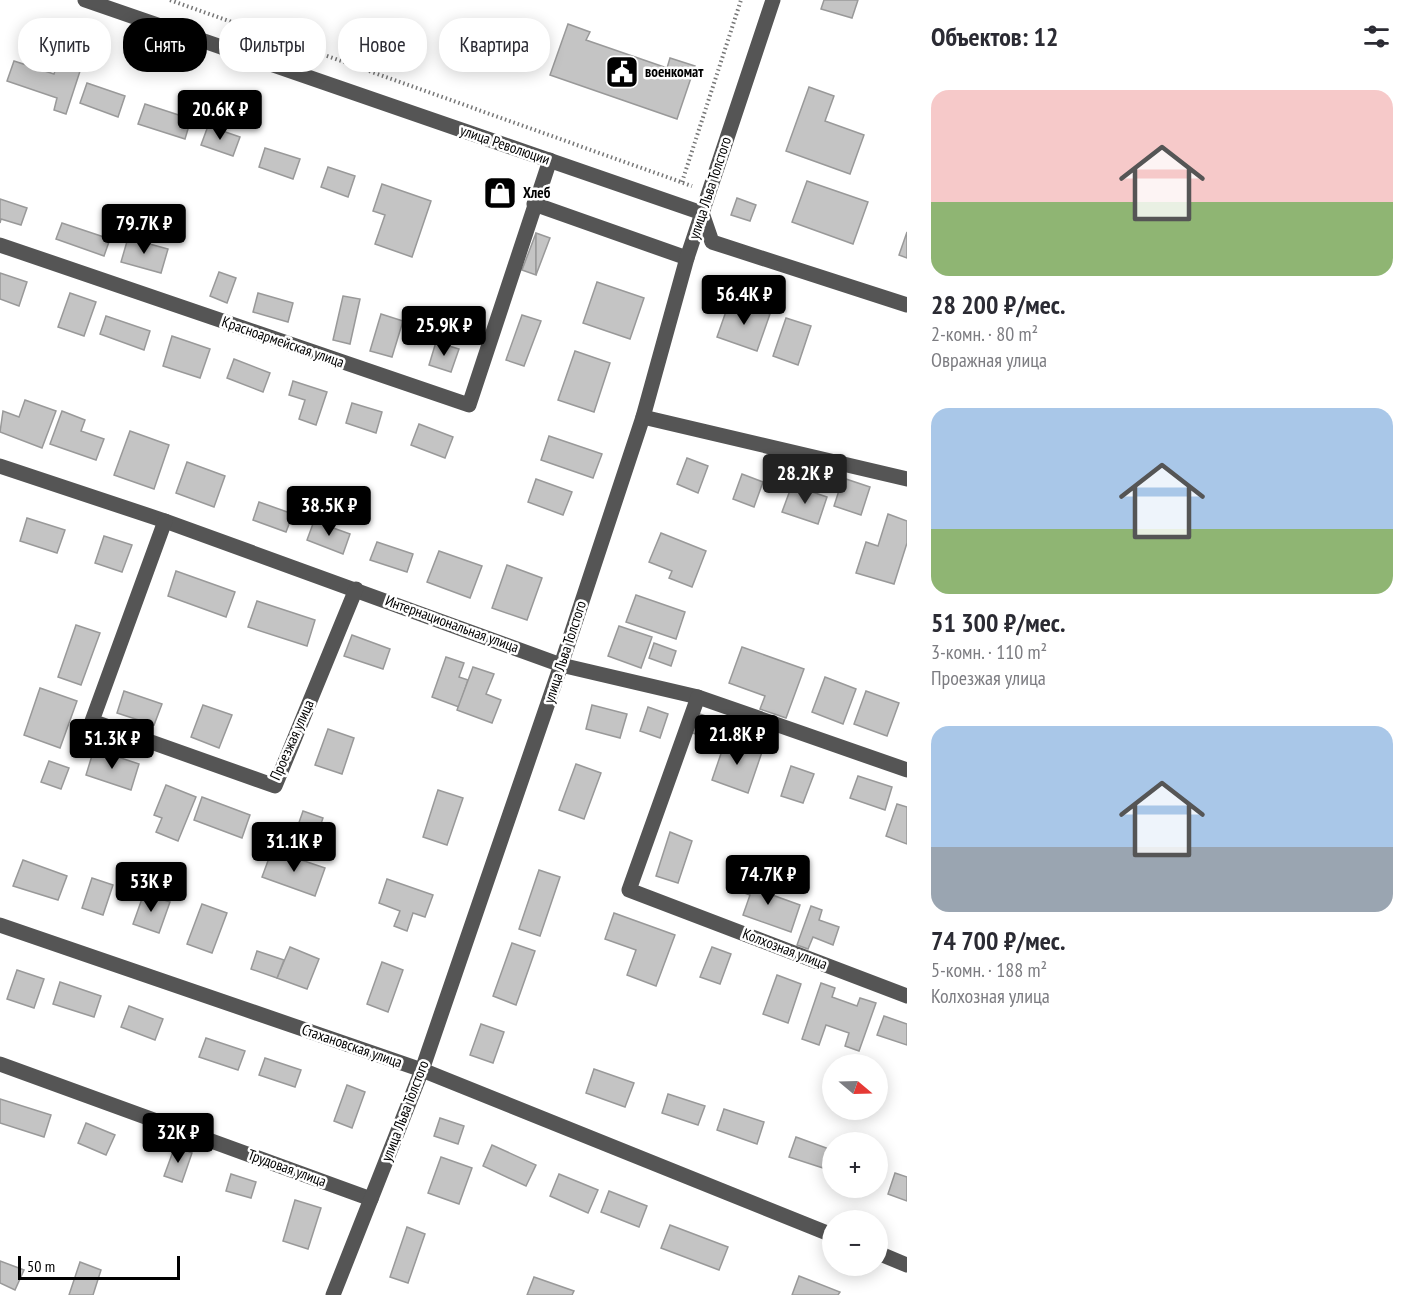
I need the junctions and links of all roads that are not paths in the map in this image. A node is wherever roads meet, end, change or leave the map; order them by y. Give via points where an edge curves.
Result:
1 (85, 0) edge
2 (773, 0) edge
3 (550, 160) junction
4 (534, 204) junction
5 (702, 213) junction
6 (0, 245) edge
7 (687, 258) junction
8 (907, 305) edge
9 (643, 417) junction
10 (0, 466) edge
11 (907, 479) edge
12 (165, 521) junction
13 (356, 589) junction
14 (561, 665) junction
15 (698, 698) junction
16 (907, 770) edge
17 (0, 926) edge
18 (907, 996) edge
19 (0, 1065) edge
20 (422, 1070) junction
21 (371, 1199) junction
22 (822, 1231) edge
23 (888, 1257) edge
24 (907, 1265) edge
25 (333, 1295) edge

1 - 3 street, улица Революции
2 - 5 street, улица Льва Толстого
3 - 4 street
3 - 5 street, улица Революции
4 - 6 street, Красноармейская улица via 469,405
4 - 7 street
5 - 7 street, улица Льва Толстого
5 - 8 street via 712,242
7 - 9 street, улица Льва Толстого
9 - 11 street
9 - 14 street, улица Льва Толстого
10 - 12 street, Интернациональная улица
12 - 13 street, Интернациональная улица
12 - 13 street, Проезжая улица via 93,721 275,786
13 - 14 street, Интернациональная улица
14 - 15 street, Интернациональная улица
14 - 20 street, улица Льва Толстого
15 - 16 street, Интернациональная улица
15 - 18 street, Колхозная улица via 629,890
17 - 20 street, Стахановская улица
19 - 21 street, Трудовая улица
20 - 21 street, улица Льва Толстого
20 - 22 street, Стахановская улица
21 - 25 street, улица Льва Толстого
23 - 24 street

